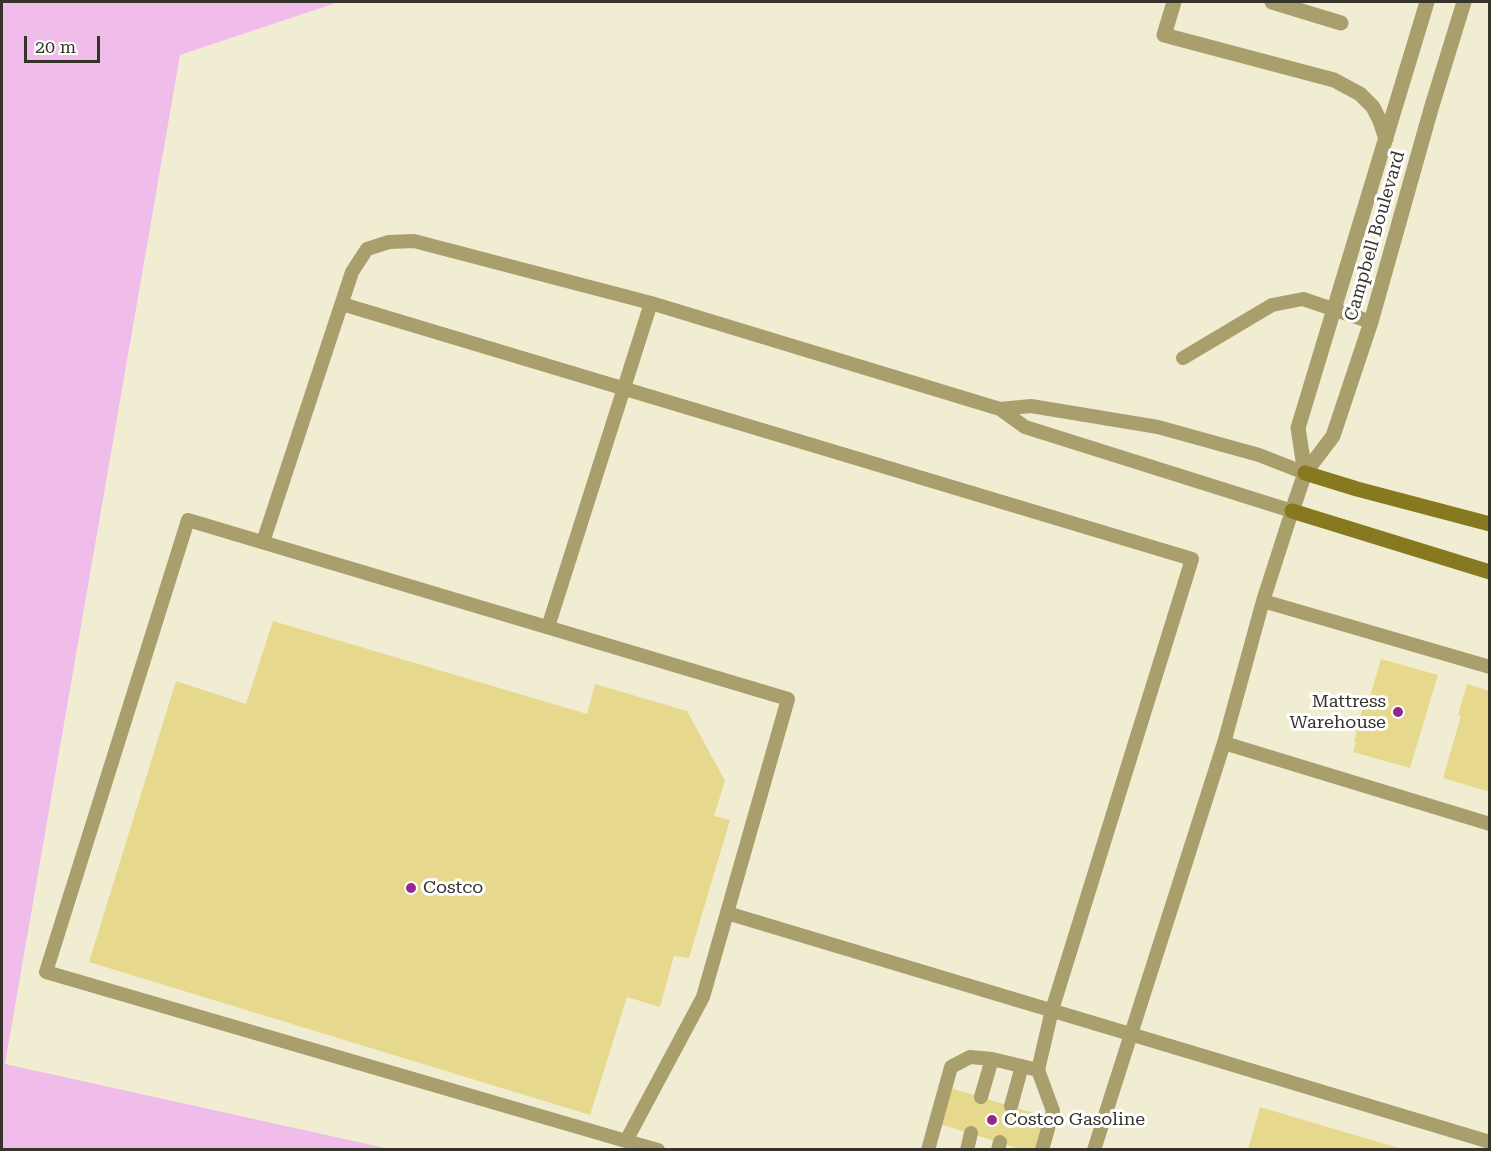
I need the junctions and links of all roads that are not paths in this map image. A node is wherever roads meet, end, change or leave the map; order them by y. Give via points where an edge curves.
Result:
1 (1174, 2) edge
2 (1272, 2) edge
3 (1427, 2) edge
4 (1464, 2) edge
5 (1341, 23) dead end
6 (1386, 139) junction
7 (342, 303) junction
8 (651, 303) junction
9 (1335, 310) junction
10 (1371, 322) junction
11 (1183, 358) dead end
12 (624, 389) junction
13 (1000, 410) junction
14 (1305, 472) junction
15 (1293, 511) junction
16 (1490, 524) edge
17 (263, 542) junction
18 (1490, 572) edge
19 (1263, 601) junction
20 (548, 627) junction
21 (1490, 667) edge
22 (1224, 743) junction
23 (1490, 824) edge
24 (727, 913) junction
25 (1052, 1010) junction
26 (1132, 1035) junction
27 (992, 1059) junction
28 (1022, 1066) junction
29 (1038, 1070) junction
30 (981, 1098) dead end
31 (1011, 1106) dead end
32 (971, 1133) dead end
33 (626, 1141) junction
34 (1490, 1142) edge
35 (658, 1149) edge
36 (928, 1149) edge
37 (967, 1149) edge
38 (1042, 1149) edge
39 (1094, 1149) edge

1 - 6 street via 1164,35 1334,80 1360,94 1373,107
2 - 5 street
3 - 6 street, Campbell Boulevard
4 - 10 street, Campbell Boulevard
6 - 9 street, Campbell Boulevard
7 - 8 lane via 352,272 367,249 388,242 414,241
7 - 12 lane
7 - 17 lane
8 - 12 lane
8 - 13 lane
9 - 10 lane
9 - 11 lane via 1303,299 1272,305
9 - 14 street, Campbell Boulevard via 1298,428
10 - 14 street, Campbell Boulevard via 1333,436
12 - 20 lane
12 - 25 lane via 1192,559
13 - 14 lane via 1031,406 1158,428 1259,455
13 - 15 lane via 1025,427
14 - 15 street, Campbell Boulevard
14 - 16 street
15 - 18 street
15 - 19 lane
17 - 20 lane
17 - 33 lane via 188,520 46,972
19 - 21 lane
19 - 22 lane
20 - 24 lane via 788,699
22 - 23 lane
22 - 26 lane
24 - 25 lane
24 - 33 lane via 703,997
25 - 26 lane
25 - 29 lane
26 - 34 lane
26 - 39 lane
27 - 28 lane
27 - 30 lane
27 - 36 lane via 970,1057 951,1068
28 - 29 lane
28 - 31 lane
29 - 38 lane via 1053,1111
32 - 37 lane
33 - 35 lane

